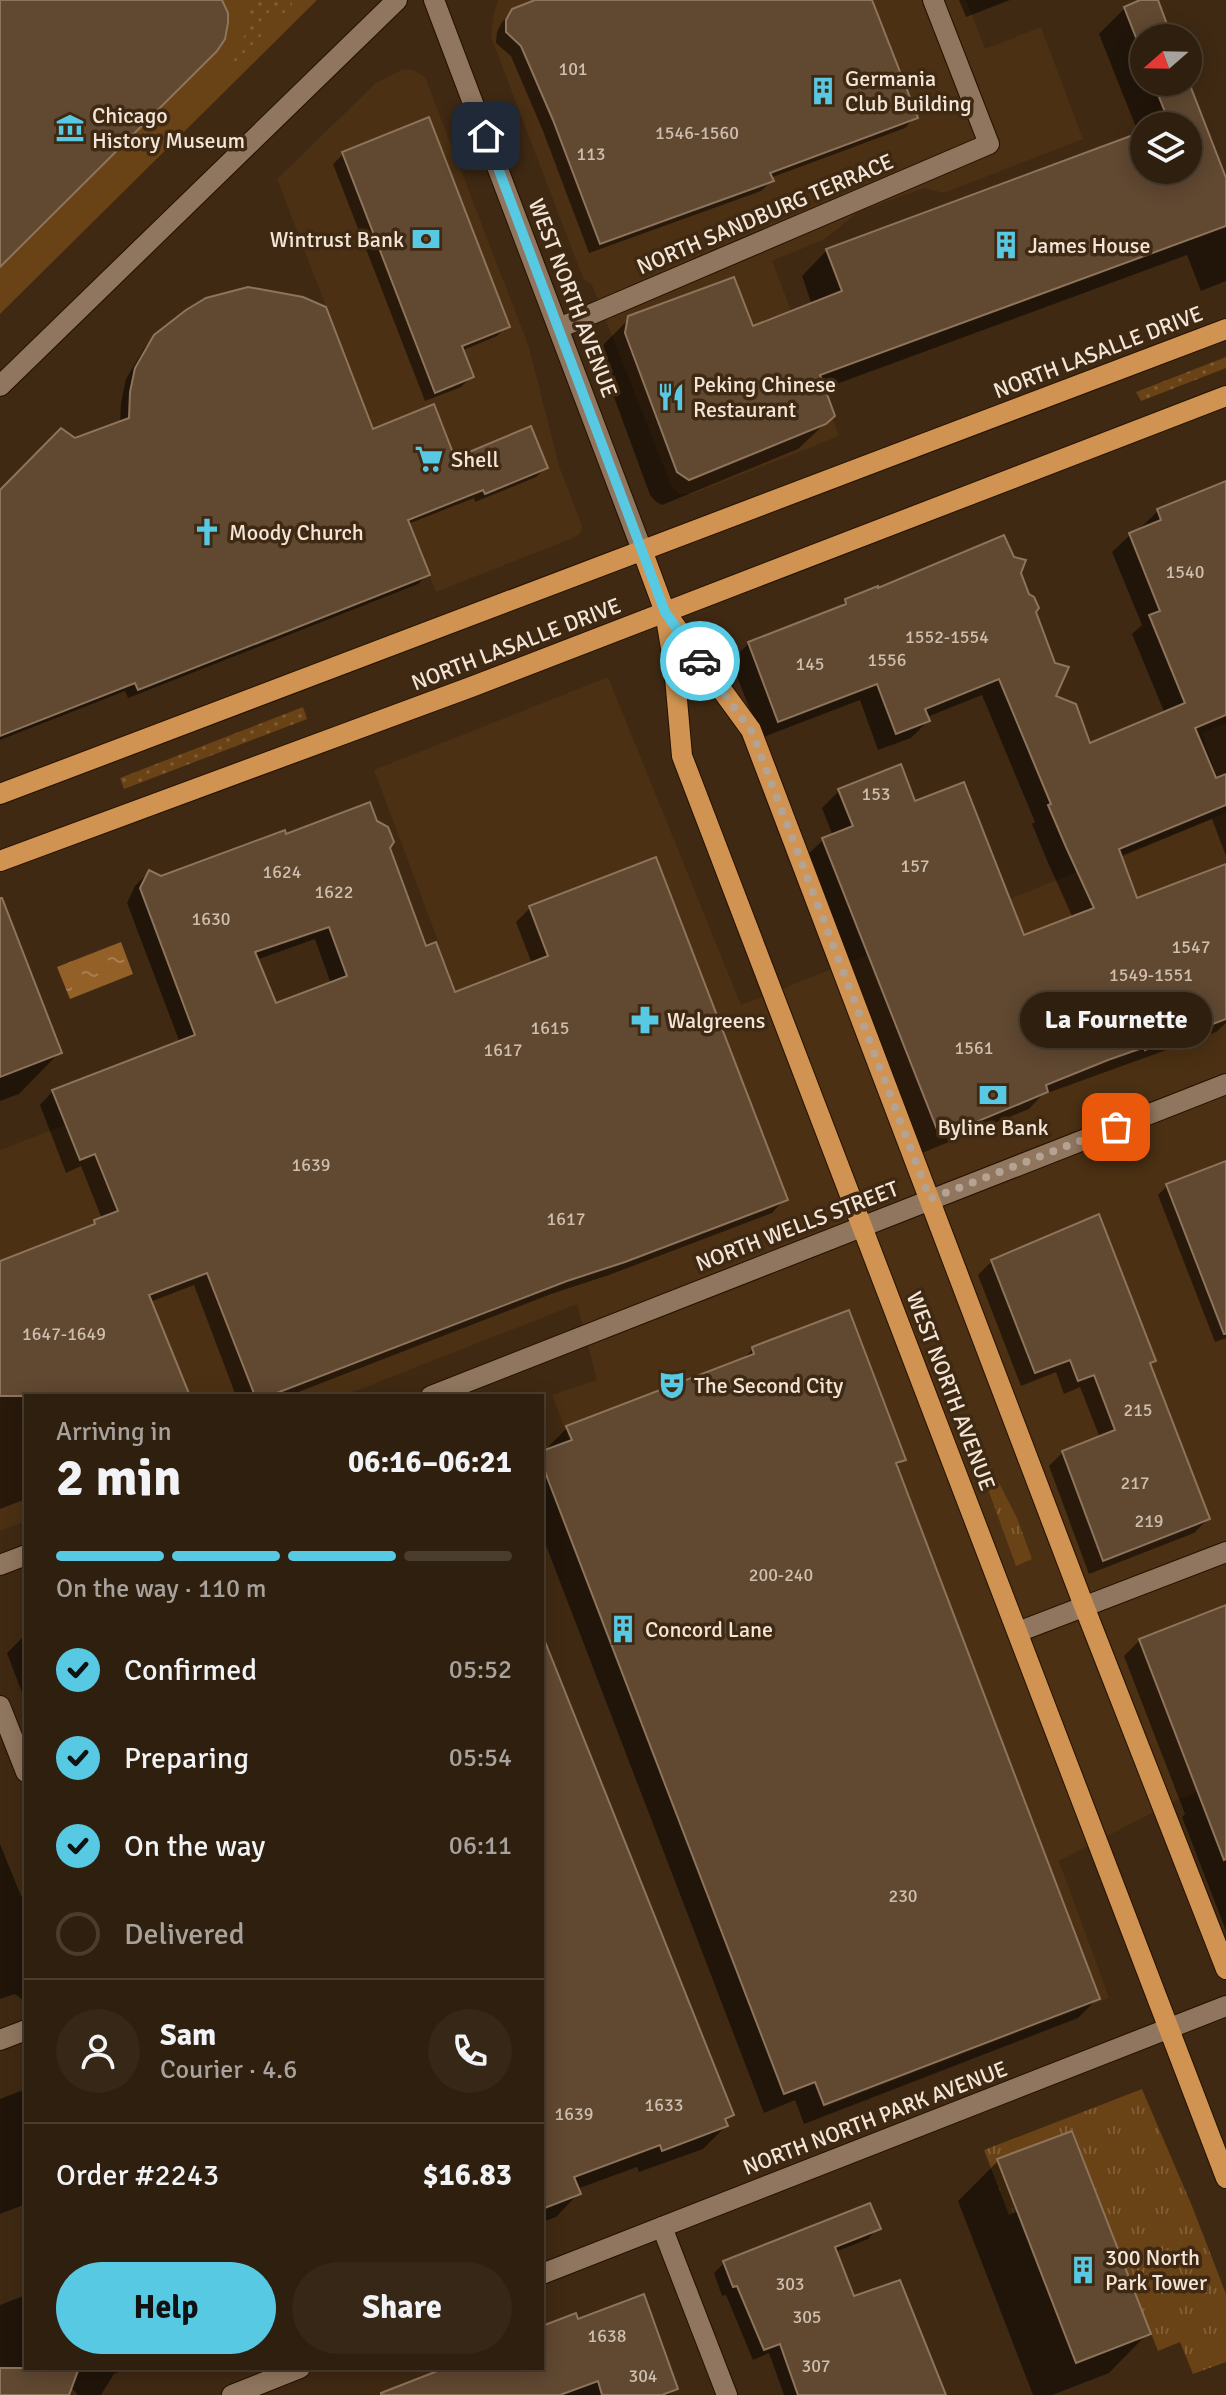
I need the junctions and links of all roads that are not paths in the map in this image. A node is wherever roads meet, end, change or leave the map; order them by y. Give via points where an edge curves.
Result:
1 (397, 0) edge
2 (434, 0) edge
3 (933, 0) edge
4 (559, 328) junction
5 (1226, 329) edge
6 (0, 386) edge
7 (1226, 396) edge
8 (642, 550) junction
9 (665, 612) junction
10 (0, 794) edge
11 (0, 861) edge
12 (1226, 1084) edge
13 (930, 1199) junction
14 (862, 1226) junction
15 (436, 1394) edge
16 (1226, 1552) edge
17 (24, 1556) edge
18 (0, 1565) edge
19 (1084, 1606) junction
20 (1018, 1632) junction
21 (0, 1706) edge
22 (24, 1767) edge
23 (1226, 1969) edge
24 (1226, 2006) edge
25 (1168, 2028) junction
26 (24, 2031) edge
27 (0, 2040) edge
28 (1226, 2178) edge
29 (662, 2227) junction
30 (544, 2273) edge
31 (295, 2370) edge
32 (262, 2382) edge
33 (232, 2395) edge
34 (727, 2395) edge

1 - 6 street
2 - 4 street, WEST NORTH AVENUE
3 - 4 street, NORTH SANDBURG TERRACE via 989,144
4 - 8 street, WEST NORTH AVENUE
5 - 8 main road, NORTH LASALLE DRIVE
7 - 9 main road, NORTH LASALLE DRIVE
8 - 9 main road, WEST NORTH AVENUE
8 - 10 main road, NORTH LASALLE DRIVE
9 - 11 main road, NORTH LASALLE DRIVE
9 - 13 main road, WEST NORTH AVENUE via 751,730
9 - 14 main road, WEST NORTH AVENUE via 682,756
12 - 13 street, NORTH WELLS STREET
13 - 14 street, NORTH WELLS STREET
13 - 19 main road, WEST NORTH AVENUE
14 - 15 street, NORTH WELLS STREET
14 - 20 main road, WEST NORTH AVENUE
16 - 19 street
17 - 18 street
19 - 20 street
19 - 23 main road, WEST NORTH AVENUE
20 - 25 main road, WEST NORTH AVENUE
21 - 22 street
24 - 25 street, NORTH NORTH PARK AVENUE
25 - 28 main road, WEST NORTH AVENUE
25 - 29 street, NORTH NORTH PARK AVENUE
26 - 27 street
29 - 30 street, NORTH NORTH PARK AVENUE
29 - 34 street
31 - 32 street
32 - 33 street

